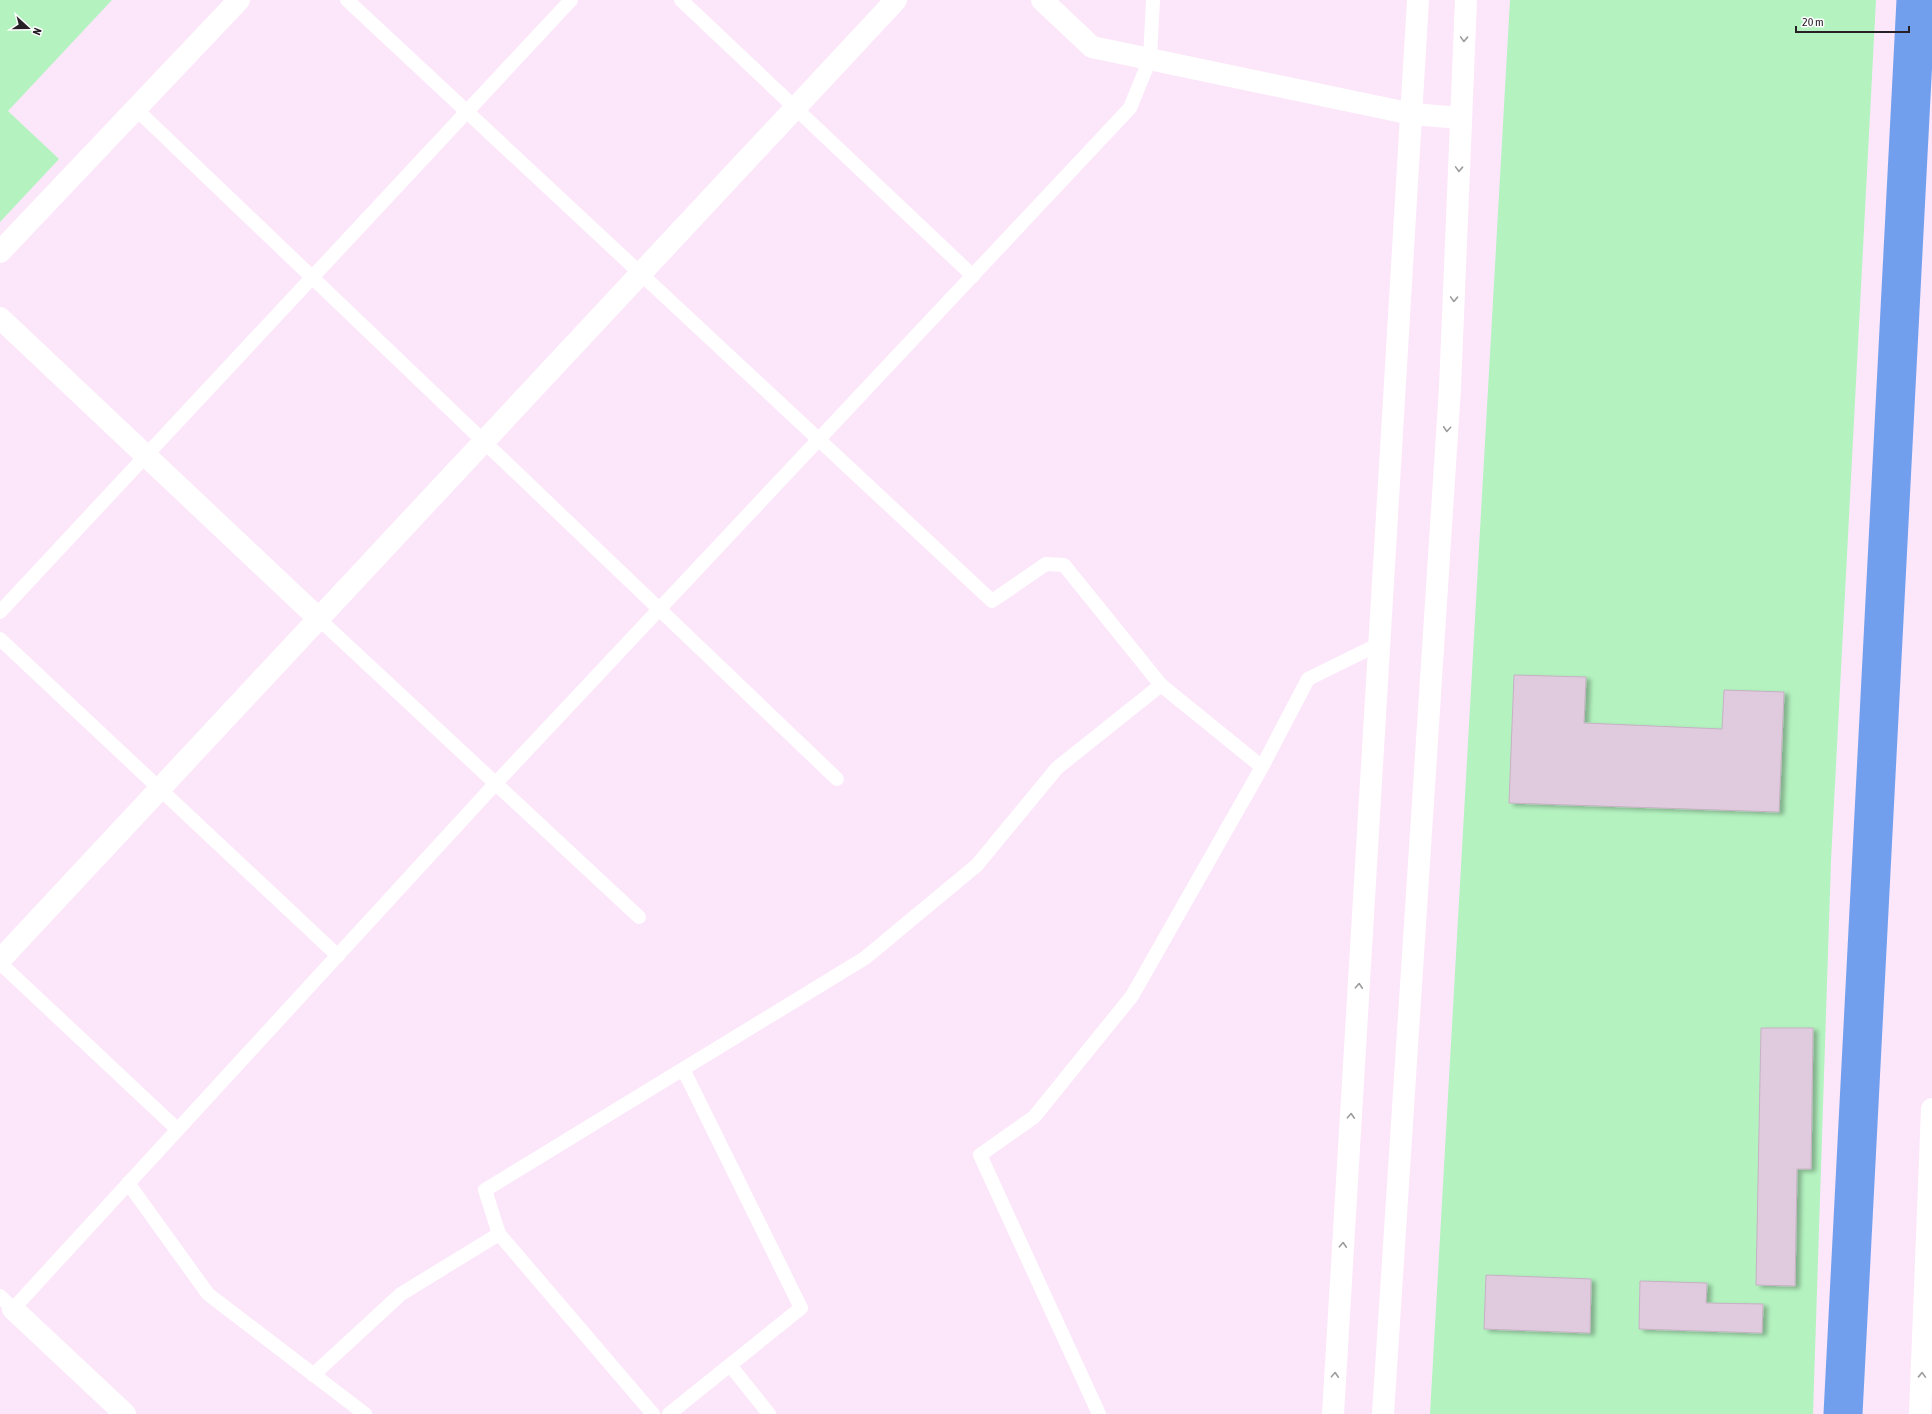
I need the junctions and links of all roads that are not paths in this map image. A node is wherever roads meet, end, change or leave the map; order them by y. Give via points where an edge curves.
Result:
1 (239, 0) edge
2 (347, 0) edge
3 (571, 0) edge
4 (681, 0) edge
5 (896, 0) edge
6 (1042, 0) edge
7 (1153, 0) edge
8 (1418, 0) edge
9 (1466, 0) edge
10 (1150, 59) junction
11 (795, 108) junction
12 (136, 109) junction
13 (467, 112) junction
14 (1412, 114) junction
15 (1461, 118) junction
16 (0, 252) edge
17 (640, 274) junction
18 (973, 276) junction
19 (313, 277) junction
20 (0, 318) edge
21 (818, 440) junction
22 (484, 442) junction
23 (146, 456) junction
24 (660, 609) junction
25 (0, 612) edge
26 (319, 619) junction
27 (0, 639) edge
28 (1379, 644) junction
29 (1161, 685) junction
30 (1262, 767) junction
31 (837, 779) dead end
32 (496, 783) junction
33 (160, 789) junction
34 (639, 917) dead end
35 (338, 956) junction
36 (0, 960) edge
37 (0, 963) edge
38 (683, 1069) junction
39 (1932, 1109) edge
40 (177, 1129) junction
41 (128, 1183) junction
42 (499, 1234) junction
43 (6, 1303) edge
44 (730, 1366) junction
45 (313, 1375) junction
46 (125, 1414) edge
47 (365, 1414) edge
48 (653, 1414) edge
49 (669, 1414) edge
50 (769, 1414) edge
51 (1099, 1414) edge
52 (1333, 1414) edge
53 (1384, 1414) edge
54 (1920, 1414) edge

1 - 12 street
2 - 13 lane
3 - 13 lane
4 - 11 lane
5 - 11 street
6 - 10 street via 1092,47
7 - 10 lane
8 - 14 street
9 -> 15 street
10 - 14 street
10 - 18 lane via 1130,108
11 - 17 street
11 - 18 lane
12 - 16 street
12 - 19 lane
13 - 17 lane
13 - 19 lane
14 - 15 street
14 - 28 street
15 -> 53 street via 1450,388
17 - 21 lane
17 - 22 street
18 - 21 lane
19 - 22 lane
19 - 23 lane
20 - 23 street
21 - 24 lane
21 - 29 lane via 992,601 1046,564 1064,565
22 - 24 lane
22 - 26 street
23 - 25 lane
23 - 26 street
24 - 31 lane
24 - 32 lane
26 - 32 lane
26 - 33 street
27 - 33 lane
28 - 30 lane via 1308,679
52 -> 28 street
29 - 30 lane
29 - 38 lane via 1058,768 977,865 865,958
30 - 51 lane via 1132,996 1034,1117 980,1155
32 - 34 lane
32 - 35 lane
33 - 35 lane
33 - 36 street
35 - 40 lane
37 - 40 lane
38 - 42 lane via 485,1190
38 - 44 lane via 801,1308
54 -> 39 street
40 - 41 lane
41 - 43 lane
41 - 45 lane via 208,1294
42 - 45 lane via 401,1294
42 - 48 lane
43 - 46 street
44 - 49 lane
44 - 50 lane
45 - 47 lane

